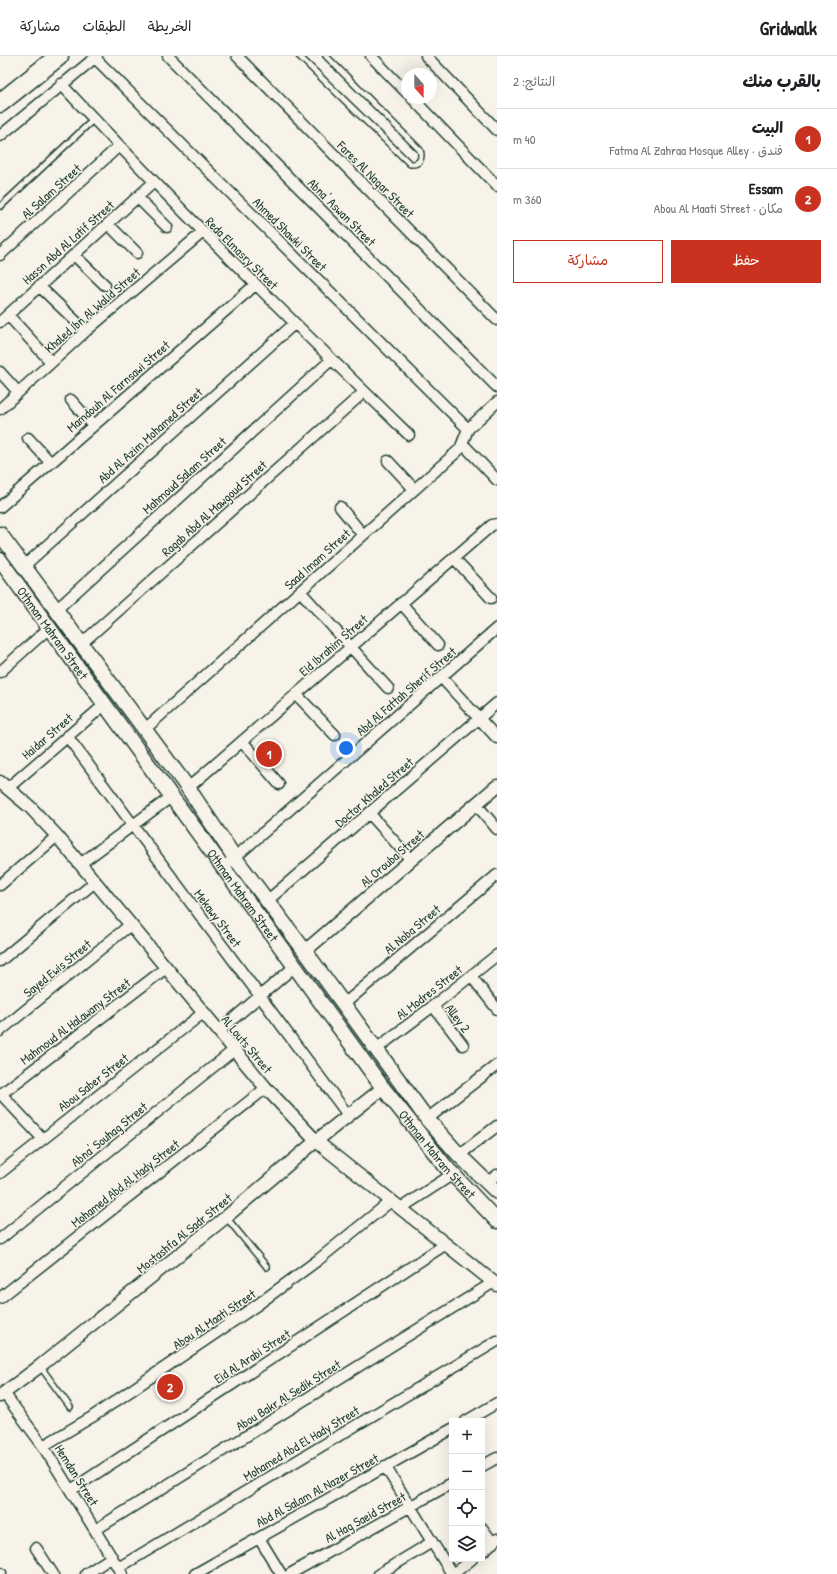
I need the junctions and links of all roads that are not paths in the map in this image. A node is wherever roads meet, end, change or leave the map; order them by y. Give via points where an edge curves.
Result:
1 (59, 56) edge
2 (168, 56) edge
3 (237, 56) edge
4 (299, 56) edge
5 (326, 56) edge
6 (371, 56) edge
7 (426, 56) edge
8 (96, 57) edge
9 (61, 84) junction
10 (401, 87) edge
11 (0, 103) edge
12 (418, 104) edge
13 (94, 119) junction
14 (497, 130) edge
15 (0, 136) edge
16 (119, 146) junction
17 (154, 182) junction
18 (497, 186) edge
19 (138, 197) junction
20 (1, 206) edge
21 (108, 224) junction
22 (167, 226) dead end
23 (203, 232) junction
24 (137, 253) dead end
25 (0, 255) edge
26 (74, 255) junction
27 (105, 285) dead end
28 (255, 285) junction
29 (40, 286) junction
30 (4, 318) edge
31 (497, 320) edge
32 (294, 324) junction
33 (86, 331) junction
34 (331, 360) junction
35 (51, 362) junction
36 (0, 372) edge
37 (497, 386) edge
38 (18, 392) junction
39 (364, 392) junction
40 (71, 400) dead end
41 (497, 402) edge
42 (0, 408) edge
43 (93, 425) junction
44 (468, 429) junction
45 (409, 435) dead end
46 (28, 438) dead end
47 (462, 444) junction
48 (388, 461) dead end
49 (50, 462) junction
50 (497, 480) edge
51 (414, 489) junction
52 (0, 507) edge
53 (340, 507) dead end
54 (497, 524) edge
55 (0, 534) edge
56 (363, 534) junction
57 (454, 558) junction
58 (1, 564) edge
59 (24, 566) junction
60 (300, 591) junction
61 (491, 598) dead end
62 (401, 603) junction
63 (56, 610) junction
64 (49, 628) junction
65 (497, 628) edge
66 (81, 644) junction
67 (438, 645) dead end
68 (351, 647) junction
69 (0, 672) edge
70 (441, 677) junction
71 (388, 688) dead end
72 (296, 694) junction
73 (497, 703) edge
74 (104, 704) junction
75 (479, 718) junction
76 (144, 730) junction
77 (335, 735) dead end
78 (68, 736) junction
79 (497, 738) edge
80 (242, 741) junction
81 (279, 784) dead end
82 (4, 785) edge
83 (497, 786) edge
84 (188, 788) junction
85 (171, 797) junction
86 (476, 804) junction
87 (370, 814) junction
88 (133, 824) junction
89 (497, 829) edge
90 (57, 836) junction
91 (235, 858) junction
92 (411, 860) junction
93 (80, 864) junction
94 (223, 868) junction
95 (497, 875) edge
96 (95, 882) junction
97 (0, 885) edge
98 (267, 901) junction
99 (130, 925) junction
100 (305, 951) junction
101 (497, 955) edge
102 (0, 961) edge
103 (294, 967) junction
104 (166, 968) junction
105 (471, 976) junction
106 (260, 996) junction
107 (344, 1004) junction
108 (433, 1006) junction
109 (497, 1009) edge
110 (203, 1013) junction
111 (0, 1031) edge
112 (219, 1031) junction
113 (463, 1046) dead end
114 (376, 1048) junction
115 (234, 1050) junction
116 (497, 1065) edge
117 (266, 1088) junction
118 (383, 1088) junction
119 (0, 1094) edge
120 (348, 1114) junction
121 (426, 1119) junction
122 (497, 1126) edge
123 (42, 1138) junction
124 (316, 1141) junction
125 (459, 1155) junction
126 (0, 1173) edge
127 (453, 1174) junction
128 (494, 1183) edge
129 (396, 1205) junction
130 (226, 1218) junction
131 (497, 1221) edge
132 (0, 1239) edge
133 (446, 1244) junction
134 (267, 1267) dead end
135 (495, 1284) edge
136 (0, 1298) edge
137 (497, 1342) edge
138 (40, 1366) junction
139 (2, 1395) edge
140 (497, 1403) edge
141 (70, 1407) dead end
142 (471, 1418) edge
143 (449, 1431) edge
144 (43, 1446) junction
145 (497, 1458) edge
146 (485, 1464) edge
147 (386, 1466) junction
148 (449, 1485) edge
149 (71, 1490) junction
150 (410, 1506) junction
151 (95, 1530) junction
152 (485, 1531) edge
153 (259, 1538) junction
154 (495, 1541) edge
155 (432, 1542) junction
156 (36, 1548) dead end
157 (485, 1549) edge
158 (112, 1557) junction
159 (468, 1562) edge
160 (120, 1571) edge
161 (53, 1574) edge
162 (86, 1574) edge
163 (195, 1574) edge
164 (281, 1574) edge
165 (290, 1574) edge
166 (379, 1574) edge
167 (453, 1574) edge

1 - 11 highway
2 - 37 street, Abna' Aswan Street
3 - 31 street, Fares Al Nagar Street
4 - 5 lane via 410,164 420,161 420,150
6 - 10 street
7 - 14 street
8 - 9 street
8 - 44 street, Ahmed Shawki Street
9 - 13 street, Reda Elmasry Street
9 - 15 street
12 - 18 street
13 - 16 street, Reda Elmasry Street
13 - 20 lane
16 - 17 street, Reda Elmasry Street
16 - 25 street, Al Salam Street
17 - 19 street, Hassn Abd Al Latif Street
17 - 23 street, Reda Elmasry Street
19 - 21 street, Hassn Abd Al Latif Street
19 - 22 street
21 - 24 street
21 - 26 street, Hassn Abd Al Latif Street
23 - 28 street, Reda Elmasry Street
23 - 33 street, Khaled Ibn Al Walid Street
26 - 27 street
26 - 29 street, Hassn Abd Al Latif Street
28 - 32 street, Reda Elmasry Street
28 - 43 street, Mamdouh Al Farnsawi Street
29 - 30 street, Hassn Abd Al Latif Street
29 - 33 street
30 - 35 street
32 - 34 street, Reda Elmasry Street
32 - 59 street, Abd Al Azim Mohamed Street
33 - 35 street, Khaled Ibn Al Walid Street
34 - 39 street, Reda Elmasry Street
34 - 63 street, Mahmoud Salam Street
35 - 38 street, Khaled Ibn Al Walid Street
36 - 38 street
38 - 42 street, Khaled Ibn Al Walid Street
39 - 45 street, Reda Elmasry Street
39 - 66 street, Ragab Abd Al Mawgoud Street
40 - 43 street
41 - 44 street, Saad Imam Street
43 - 49 street, Mamdouh Al Farnsawi Street
44 - 47 street, Saad Imam Street
46 - 49 street
47 - 50 street
47 - 51 street, Saad Imam Street via 460,449
48 - 51 street
49 - 52 street, Mamdouh Al Farnsawi Street
51 - 56 street, Saad Imam Street
53 - 56 street
54 - 57 street, Eid Ibrahim Street via 492,525
55 - 59 main road, Othman Mahram Street
56 - 60 street, Saad Imam Street
57 - 61 street
57 - 62 street, Eid Ibrahim Street
58 - 64 main road, Othman Mahram Street
59 - 63 main road, Othman Mahram Street
60 - 68 street
60 - 76 street, Saad Imam Street
62 - 67 street
62 - 68 street, Eid Ibrahim Street
63 - 66 main road, Othman Mahram Street
64 - 69 street
64 - 74 main road, Othman Mahram Street
65 - 70 street, Abd Al Fattah Sherif Street
66 - 76 main road, Othman Mahram Street
68 - 71 street
68 - 72 street, Eid Ibrahim Street
70 - 75 street
70 - 91 street, Abd Al Fattah Sherif Street
72 - 77 street
72 - 80 street, Eid Ibrahim Street
73 - 75 street, Doctor Khaled Street
74 - 78 street, Haidar Street
74 - 85 main road, Othman Mahram Street
75 - 79 street
75 - 87 street, Doctor Khaled Street
76 - 84 main road, Othman Mahram Street
78 - 82 street, Haidar Street
78 - 88 street, Mekawy Street
80 - 81 street
80 - 84 street, Eid Ibrahim Street
82 - 90 street, Al Louts Street via 30,807
83 - 86 street, Al Orouba Street
84 - 91 main road, Othman Mahram Street
85 - 88 street
85 - 94 main road, Othman Mahram Street
86 - 89 street
86 - 92 street, Al Orouba Street
87 - 92 street
87 - 98 street, Doctor Khaled Street
88 - 93 street
88 - 106 street, Mekawy Street
90 - 93 street, Al Louts Street
90 - 97 street
91 - 94 street, Abd Al Fattah Sherif Street
91 - 98 main road, Othman Mahram Street
92 - 100 street, Al Orouba Street
93 - 96 street, Al Louts Street
94 - 103 main road, Othman Mahram Street
95 - 107 street, Al Noba Street
96 - 99 street, Al Louts Street
96 - 102 street
98 - 100 main road, Othman Mahram Street
99 - 104 street, Al Louts Street
99 - 111 street, Sayed Ewis Street
100 - 107 main road, Othman Mahram Street
101 - 105 street, Al Modres Street
103 - 106 street
103 - 118 main road, Othman Mahram Street
104 - 110 street, Al Louts Street
104 - 119 street, Mahmoud Al Halawany Street
105 - 108 street, Al Modres Street
105 - 109 street
106 - 112 street
106 - 120 street, Mekawy Street
107 - 114 main road, Othman Mahram Street
108 - 113 street, Alley 2
108 - 114 street, Al Modres Street
110 - 112 street, Al Louts Street
110 - 123 street, Abou Saber Street
112 - 115 street, Al Louts Street
114 - 121 main road, Othman Mahram Street
115 - 117 street, Al Louts Street
115 - 132 street, Abna' Souhag Street
116 - 121 street
117 - 124 street, Al Louts Street
117 - 136 street, Mohamed Abd Al Hady Street
118 - 120 street, Mostashfa Al Sadr Street
118 - 127 main road, Othman Mahram Street
119 - 123 street
120 - 124 street, Mostashfa Al Sadr Street
121 - 125 main road, Othman Mahram Street
122 - 125 street
123 - 126 street, Abou Saber Street
124 - 129 street, Al Louts Street
124 - 130 street, Mostashfa Al Sadr Street
125 - 128 main road, Othman Mahram Street
127 - 129 street, Abou Al Maati Street
127 - 131 main road, Othman Mahram Street
129 - 133 street, Al Louts Street
129 - 144 street, Abou Al Maati Street via 258,1306 92,1417
130 - 134 lane
130 - 138 street, Mostashfa Al Sadr Street
133 - 135 street, Al Louts Street
133 - 149 street, Eid Al Arabi Street
135 - 151 street, Abou Bakr Al Sedik Street
137 - 160 street, Mohamed Abd El Hady Street
138 - 139 street, Mostashfa Al Sadr Street
138 - 141 lane
139 - 144 street, Hemdan Street
140 - 142 street
143 - 147 street, Abd Al Salam Al Nazer Street
144 - 149 street, Hemdan Street
145 - 146 street
147 - 150 street
147 - 153 street, Abd Al Salam Al Nazer Street
148 - 150 street, Al Hag Saeid Street
149 - 151 street, Hemdan Street
150 - 155 street
150 - 165 street, Al Hag Saeid Street
151 - 158 street, Hemdan Street
152 - 154 street
153 - 163 street, Abd Al Salam Al Nazer Street
153 - 164 street
154 - 157 street
155 - 166 street
155 - 167 street
156 - 161 street
158 - 160 street, Hemdan Street
158 - 162 street
159 - 167 street

